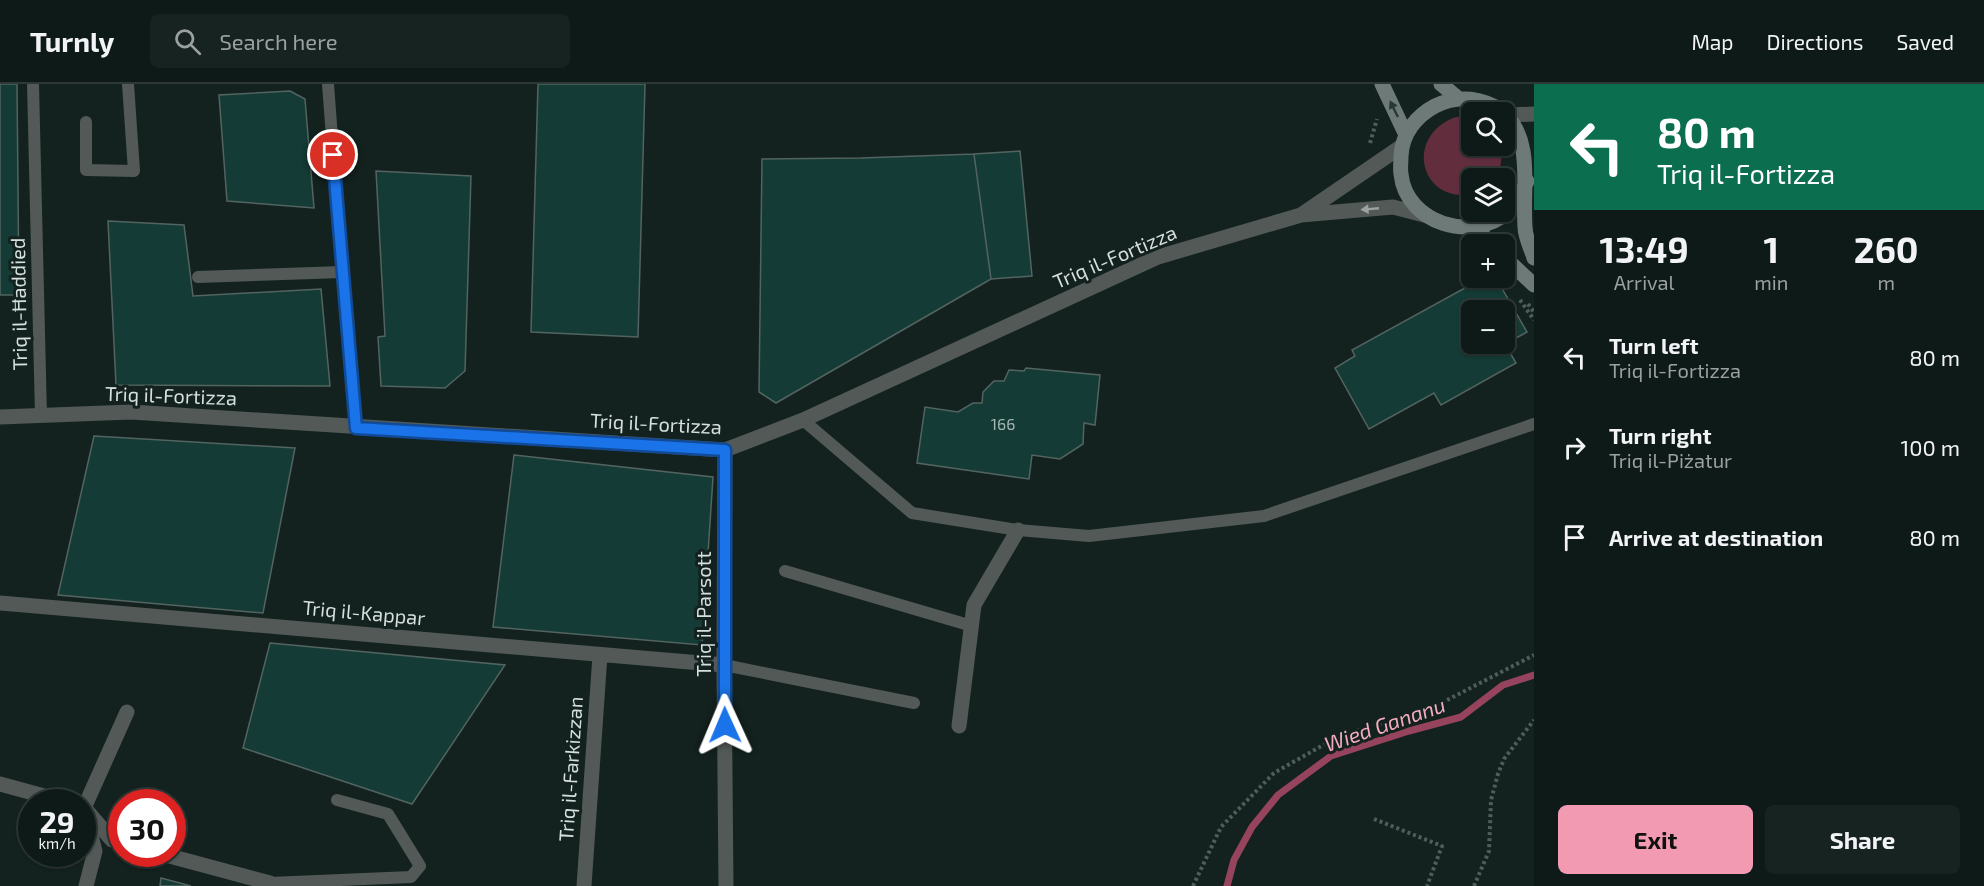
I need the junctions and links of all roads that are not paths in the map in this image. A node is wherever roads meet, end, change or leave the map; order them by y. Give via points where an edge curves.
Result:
1 (33, 84) edge
2 (128, 84) edge
3 (328, 84) edge
4 (1382, 84) edge
5 (1442, 84) edge
6 (1459, 99) junction
7 (1483, 102) edge
8 (1515, 114) edge
9 (1534, 114) edge
10 (86, 122) dead end
11 (1515, 125) edge
12 (1404, 140) junction
13 (1530, 173) edge
14 (1301, 215) junction
15 (1428, 216) junction
16 (1473, 227) junction
17 (1481, 234) edge
18 (1534, 258) edge
19 (1515, 267) edge
20 (342, 272) junction
21 (198, 277) dead end
22 (1534, 285) edge
23 (41, 416) junction
24 (0, 417) edge
25 (803, 420) junction
26 (1534, 424) edge
27 (356, 428) junction
28 (725, 450) junction
29 (1018, 530) junction
30 (784, 571) dead end
31 (0, 603) edge
32 (972, 626) junction
33 (600, 655) junction
34 (724, 665) junction
35 (914, 703) dead end
36 (127, 712) dead end
37 (959, 726) dead end
38 (0, 783) edge
39 (21, 789) edge
40 (91, 789) edge
41 (337, 800) dead end
42 (96, 822) edge
43 (108, 835) edge
44 (186, 861) edge
45 (91, 867) edge
46 (269, 885) edge
47 (86, 886) edge
48 (584, 886) edge
49 (726, 886) edge

1 - 23 lane, Triq il-Ħaddied
2 - 10 lane via 134,171 86,170
3 - 20 lane
12 -> 4 main road
5 - 6 main road
6 - 7 main road
6 - 12 main road via 1428,110 1415,121
8 - 9 street
11 - 13 main road via 1528,151
12 - 14 street, Triq il-Fortizza
12 - 15 main road via 1401,175 1406,191
13 - 16 main road via 1520,198 1507,212
13 - 18 main road via 1525,228
15 -> 14 street, Triq il-Fortizza via 1394,207
14 - 25 street, Triq il-Fortizza via 1158,257
15 - 16 main road via 1442,224
16 - 17 main road
19 - 22 main road
20 - 21 lane
20 - 27 lane
23 - 24 street, Triq il-Fortizza
23 - 27 street, Triq il-Fortizza via 131,412
25 - 28 street, Triq il-Fortizza
25 - 29 lane via 912,513
26 - 29 lane via 1264,516 1089,536
27 - 28 street, Triq il-Fortizza
28 - 34 street, Triq il-Parsott
29 - 32 street via 974,605
30 - 32 lane
31 - 33 street, Triq il-Kappar
32 - 37 street
33 - 34 street, Triq il-Kappar
33 - 48 street, Triq il-Farkizzan
34 - 35 lane
34 - 49 street, Triq il-Parsott
36 - 40 street
38 - 39 street
41 - 46 lane via 388,814 420,866 411,877
42 - 43 street
44 - 46 street
45 - 47 street

